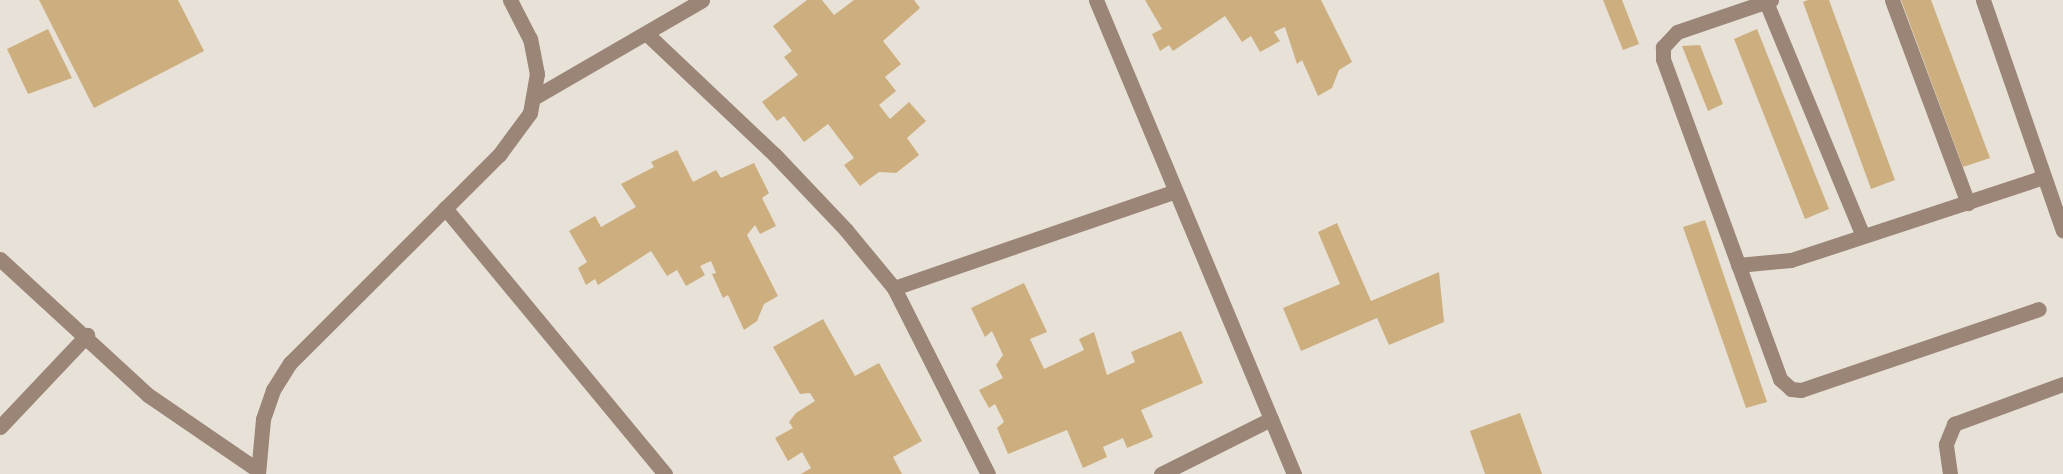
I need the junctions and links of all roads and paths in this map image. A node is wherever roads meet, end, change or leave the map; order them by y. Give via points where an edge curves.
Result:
1 (510, 0) edge
2 (702, 0) edge
3 (1096, 0) edge
4 (1892, 0) edge
5 (1983, 0) edge
6 (1769, 1) edge
7 (648, 35) junction
8 (535, 97) junction
9 (2044, 177) junction
10 (1174, 191) junction
11 (1968, 203) junction
12 (445, 207) junction
13 (2063, 231) edge
14 (1863, 236) junction
15 (0, 259) edge
16 (1738, 265) junction
17 (894, 288) junction
18 (2039, 309) dead end
19 (87, 335) junction
20 (2063, 384) edge
21 (1271, 419) junction
22 (0, 427) edge
23 (257, 472) edge
24 (665, 474) edge
25 (988, 474) edge
26 (1161, 474) edge
27 (1294, 474) edge
28 (1950, 474) edge

1 - 8 street via 530,39 537,74
2 - 7 street
3 - 10 street
4 - 11 street
5 - 9 street
6 - 14 street
6 - 16 street via 1677,32 1663,46 1663,59
7 - 8 street
7 - 17 street via 774,154
8 - 12 street via 519,131
9 - 11 street
9 - 13 street
10 - 17 street
10 - 21 street
11 - 14 street
12 - 23 street via 290,363 273,390 262,419
12 - 24 street
14 - 16 street via 1791,260
15 - 19 street
16 - 18 street via 1780,379 1791,389 1802,390
17 - 25 street
19 - 22 street
19 - 23 street via 148,395
20 - 28 street via 1954,424 1946,444
21 - 26 street
21 - 27 street

